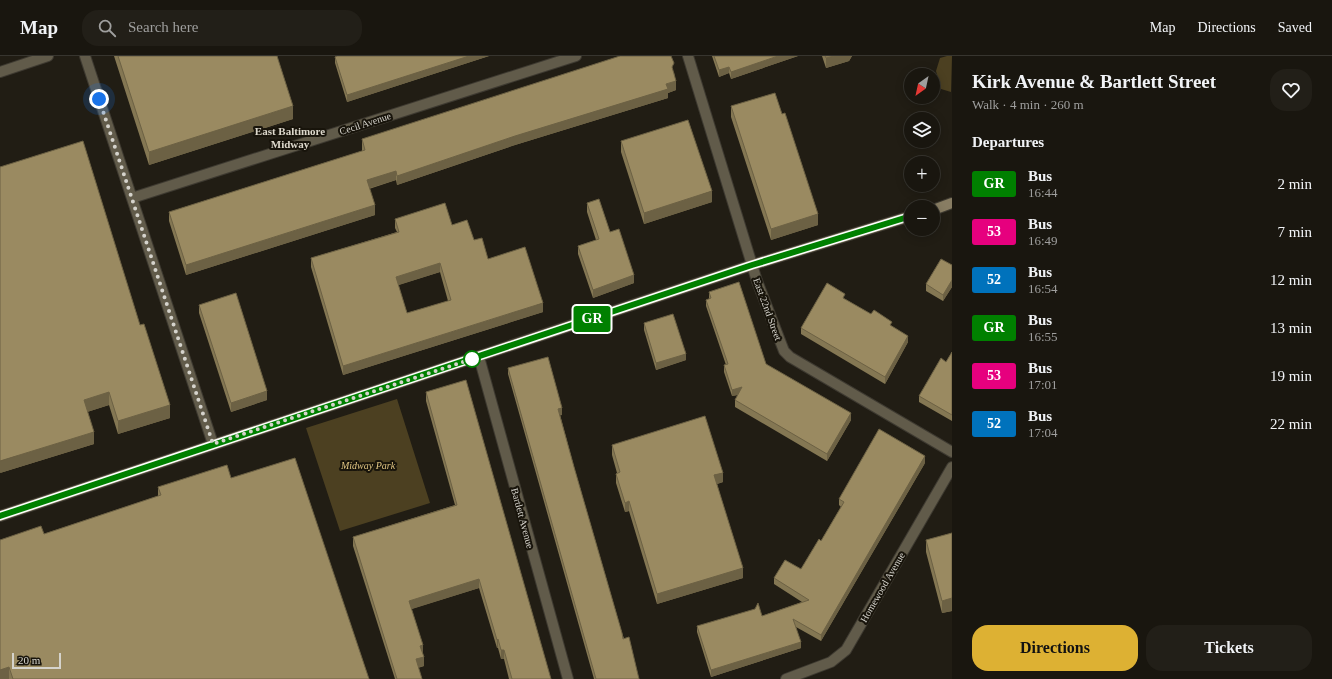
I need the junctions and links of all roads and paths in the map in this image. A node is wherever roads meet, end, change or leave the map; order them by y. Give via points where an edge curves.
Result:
1 (48, 56) edge
2 (85, 56) edge
3 (576, 56) edge
4 (688, 56) edge
5 (0, 72) edge
6 (132, 198) junction
7 (952, 204) edge
8 (940, 208) edge
9 (904, 218) edge
10 (752, 265) junction
11 (479, 357) junction
12 (213, 444) junction
13 (952, 452) edge
14 (952, 467) edge
15 (0, 516) edge
16 (568, 679) edge
17 (786, 679) edge

1 - 5 street
2 - 6 street
3 - 6 street, Cecil Avenue
4 - 10 street, East 22nd Street
6 - 12 street
7 - 8 street
9 - 10 street
10 - 11 street
10 - 13 street, East 22nd Street via 780,343 790,357
11 - 12 street
11 - 16 street, Bartlett Avenue
12 - 15 street
14 - 17 street, Homewood Avenue via 846,650 831,662

